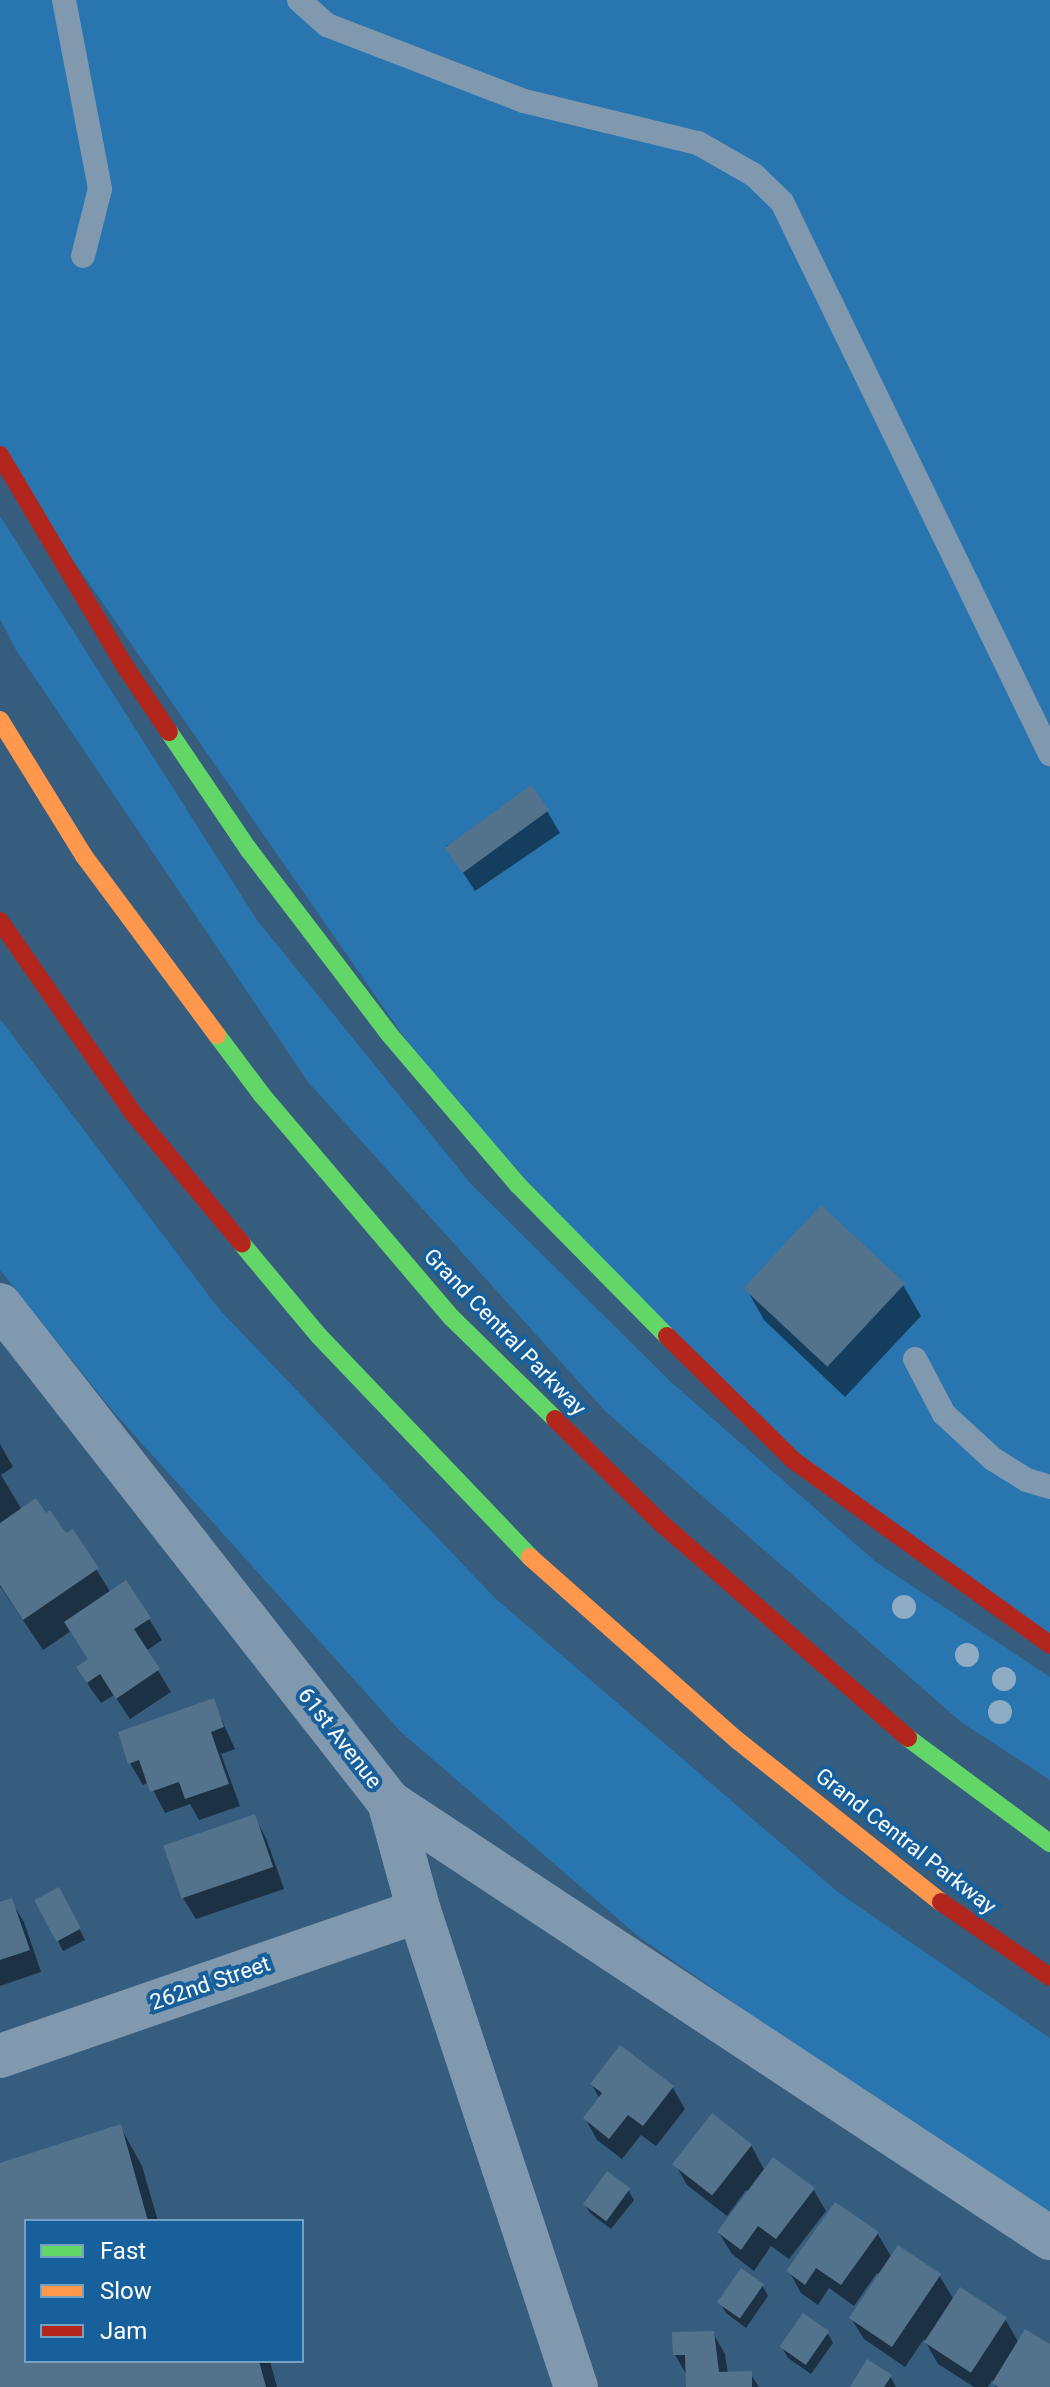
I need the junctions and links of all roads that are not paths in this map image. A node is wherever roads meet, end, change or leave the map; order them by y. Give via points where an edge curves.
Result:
1 (64, 0) edge
2 (299, 0) edge
3 (83, 256) dead end
4 (0, 455) edge
5 (0, 720) edge
6 (1050, 754) edge
7 (0, 921) edge
8 (0, 1305) edge
9 (915, 1359) dead end
10 (1050, 1487) edge
11 (1050, 1645) edge
12 (389, 1802) junction
13 (1050, 1843) edge
14 (419, 1911) junction
15 (1050, 1977) edge
16 (0, 2056) edge
17 (1050, 2238) edge
18 (576, 2387) edge

1 - 3 lane via 100,189
2 - 6 lane via 327,25 524,101 698,143 754,175 782,202
4 - 11 main road via 126,668 249,850 389,1034 518,1185 793,1460
5 - 13 main road, Grand Central Parkway via 84,856 262,1095 451,1317 662,1524 883,1719
7 - 15 main road, Grand Central Parkway via 133,1113 319,1336 520,1548 737,1740 966,1921
8 - 12 street, 61st Avenue
9 - 10 lane via 944,1414 993,1459
12 - 14 street, 61st Avenue
12 - 17 street
14 - 16 street, 262nd Street
14 - 18 street, 61st Avenue

